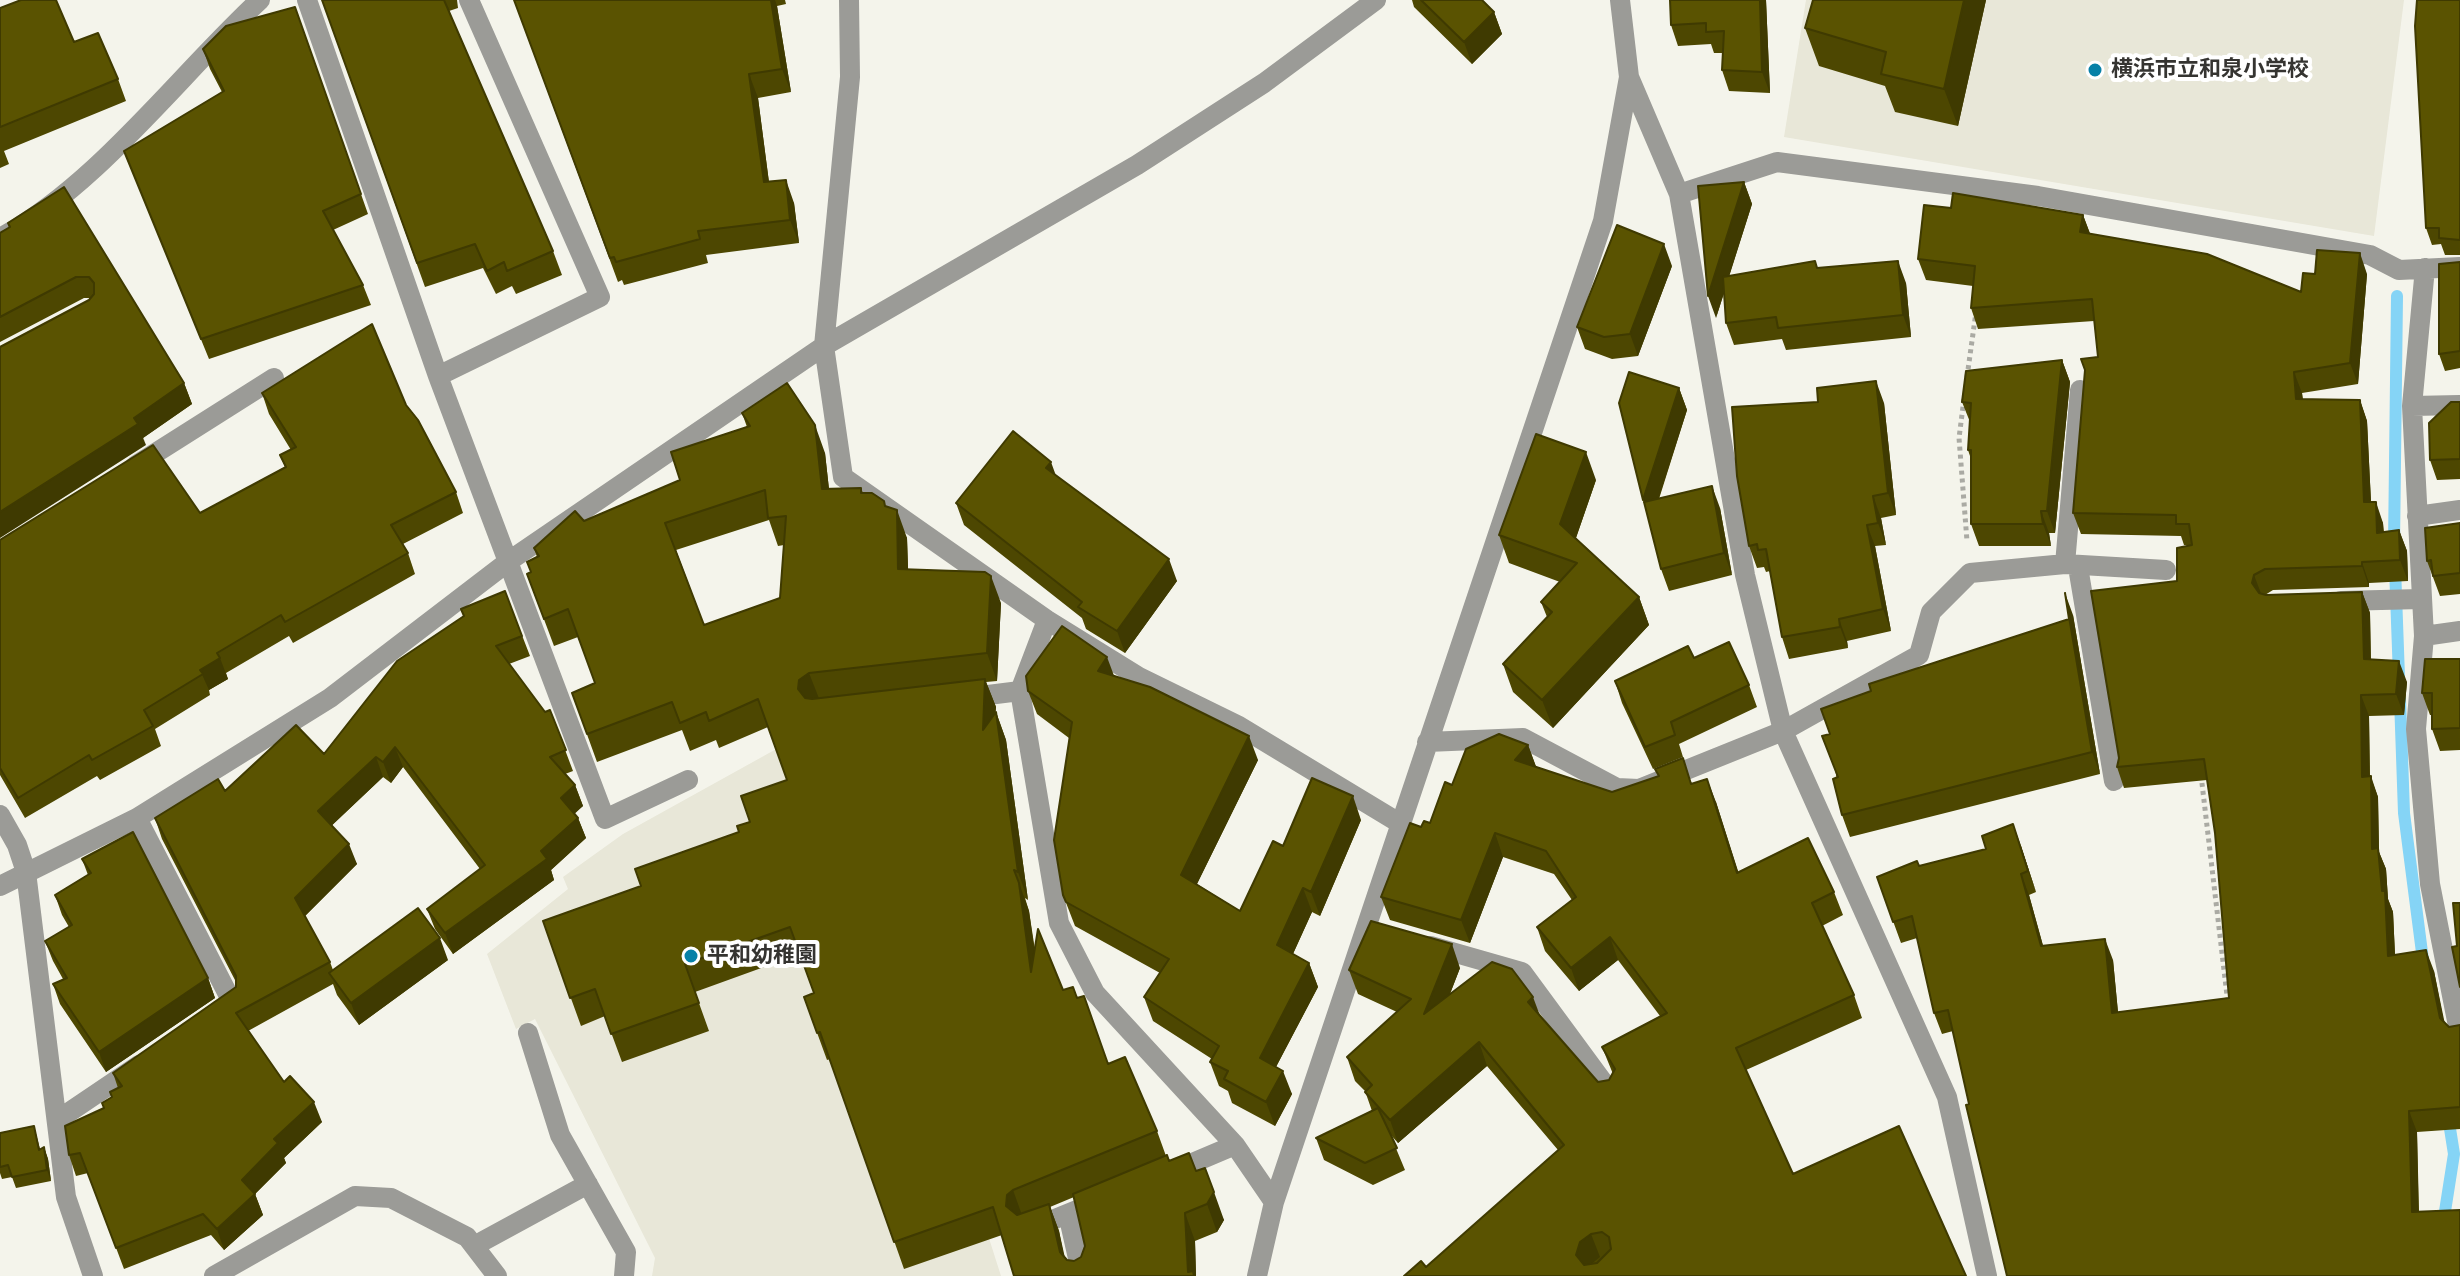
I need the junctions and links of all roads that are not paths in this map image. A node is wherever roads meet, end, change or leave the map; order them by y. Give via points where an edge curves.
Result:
1 (260, 0) edge
2 (307, 0) edge
3 (469, 0) edge
4 (849, 0) edge
5 (1376, 0) edge
6 (1620, 0) edge
7 (1629, 77) junction
8 (1679, 194) junction
9 (0, 238) edge
10 (2460, 267) edge
11 (2425, 268) junction
12 (824, 346) junction
13 (438, 376) junction
14 (274, 378) dead end
15 (2080, 390) edge
16 (2460, 405) edge
17 (2412, 406) junction
18 (118, 478) edge
19 (2460, 510) edge
20 (2417, 516) junction
21 (509, 561) junction
22 (2071, 565) junction
23 (2166, 570) dead end
24 (2413, 599) junction
25 (2320, 602) edge
26 (1047, 620) junction
27 (2460, 631) edge
28 (2424, 636) junction
29 (1020, 691) junction
30 (943, 700) edge
31 (1783, 731) junction
32 (1427, 742) junction
33 (688, 780) dead end
34 (2114, 781) dead end
35 (0, 815) edge
36 (137, 818) junction
37 (1401, 824) junction
38 (26, 872) junction
39 (0, 886) edge
40 (1408, 940) edge
41 (207, 1019) edge
42 (528, 1033) dead end
43 (2460, 1036) edge
44 (158, 1052) edge
45 (1611, 1093) edge
46 (59, 1119) junction
47 (1235, 1145) junction
48 (1151, 1180) edge
49 (588, 1184) junction
50 (1123, 1191) edge
51 (1274, 1202) junction
52 (1068, 1214) junction
53 (1028, 1230) edge
54 (474, 1246) junction
55 (1981, 1274) edge
56 (93, 1276) edge
57 (214, 1276) edge
58 (497, 1276) edge
59 (624, 1276) edge
60 (1082, 1276) edge
61 (1257, 1276) edge

1 - 9 street via 86,175 33,220
2 - 13 street
3 - 13 street via 600,297
4 - 12 street via 850,77
5 - 12 street via 1264,83 1137,165
6 - 7 street
7 - 8 street
7 - 32 street via 1603,221
8 - 11 street via 1777,162 2038,196 2370,255 2399,270
8 - 31 street via 1745,575
10 - 11 street
11 - 17 street
12 - 21 street
12 - 26 street via 843,477
13 - 21 street
14 - 18 street
15 - 22 street
16 - 17 street
17 - 20 street
19 - 20 street
20 - 24 street
21 - 33 street via 605,819
21 - 36 street via 330,698
22 - 23 street
22 - 31 street via 1970,573 1931,612 1919,655
22 - 34 street
24 - 25 street
24 - 28 street
26 - 29 street
26 - 37 street via 1139,677 1239,726
27 - 28 street
28 - 43 street via 2416,729 2430,884
29 - 30 street
29 - 47 street via 1059,923 1095,993
31 - 32 street via 1639,789 1617,788 1523,738
31 - 55 street via 1947,1097
32 - 37 street
35 - 38 street
36 - 38 street
36 - 41 street via 232,1002
37 - 51 street via 1373,929
38 - 39 street
38 - 46 street
40 - 45 street via 1522,972
42 - 49 street via 560,1135
44 - 46 street
46 - 56 street via 66,1197
47 - 48 street
47 - 51 street
49 - 54 street
49 - 59 street via 626,1252
50 - 52 street
51 - 61 street
52 - 53 street
52 - 60 street
54 - 57 street via 467,1237 391,1198 355,1196
54 - 58 street

